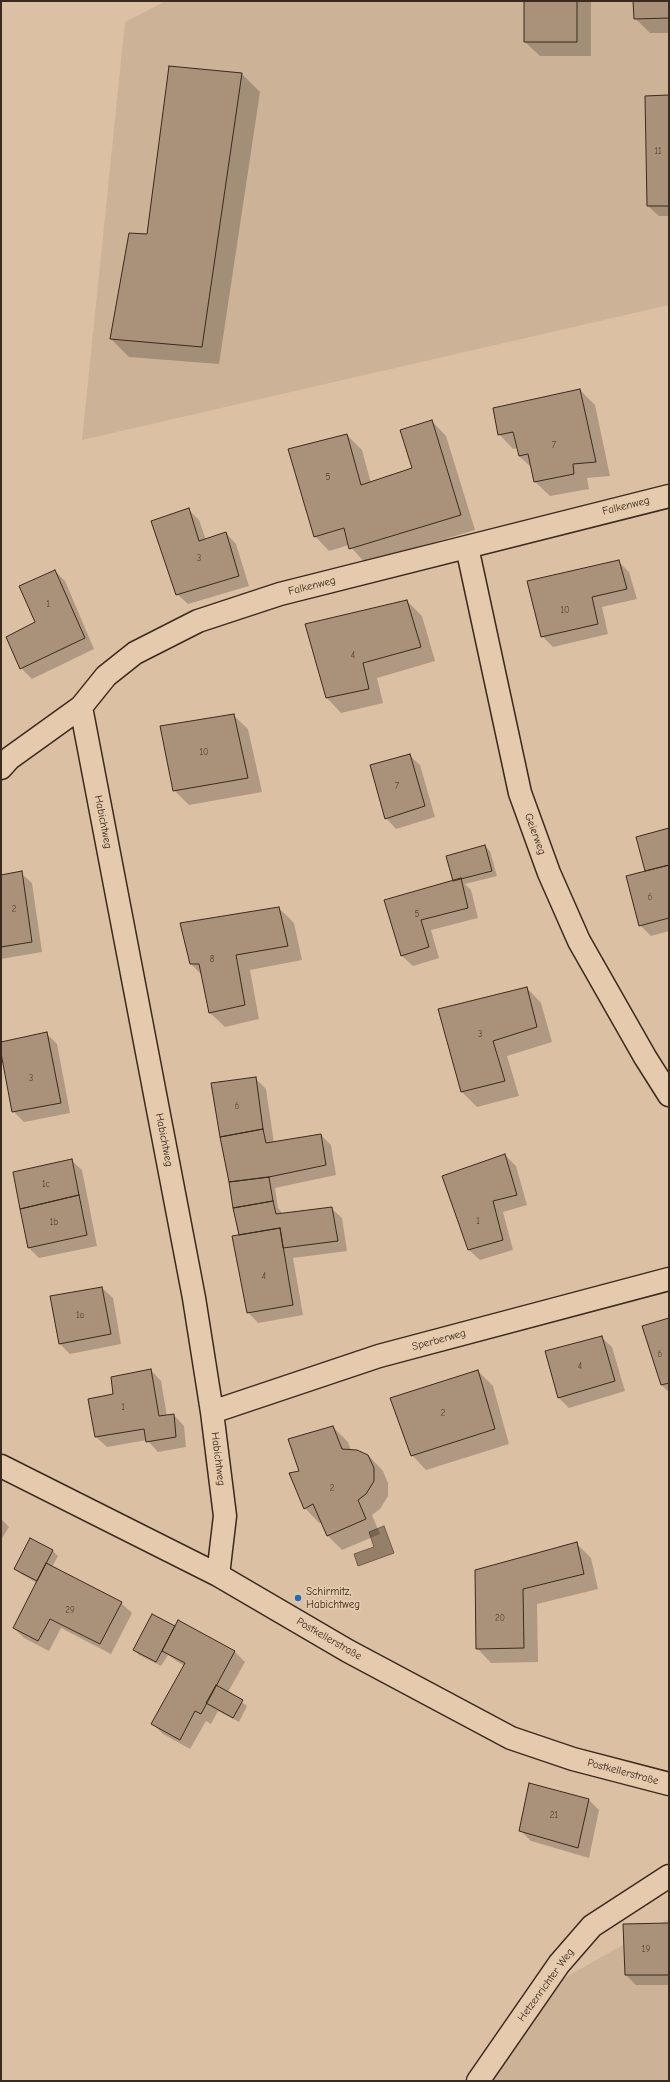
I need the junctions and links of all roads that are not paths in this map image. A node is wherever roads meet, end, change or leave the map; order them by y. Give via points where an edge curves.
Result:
1 (669, 496) edge
2 (467, 547) junction
3 (81, 708) junction
4 (1, 768) edge
5 (669, 1096) edge
6 (669, 1279) edge
7 (212, 1412) junction
8 (1, 1466) edge
9 (218, 1575) junction
10 (669, 1784) edge
11 (669, 1876) edge
12 (478, 2081) edge

1 - 2 street, Falkenweg
2 - 3 street, Falkenweg via 280,594 198,622 135,653 106,676
2 - 5 street, Geierweg via 520,793 548,873 579,941
3 - 4 street, Falkenweg via 10,758
3 - 7 street, Habichtweg via 194,1298
6 - 7 street, Sperberweg via 379,1356
7 - 9 street, Habichtweg via 225,1516
8 - 9 street, Postkellerstraße
9 - 10 street, Postkellerstraße via 348,1651 511,1738 573,1759
11 - 12 street, Hetzenrichter Weg via 592,1926 559,1964

